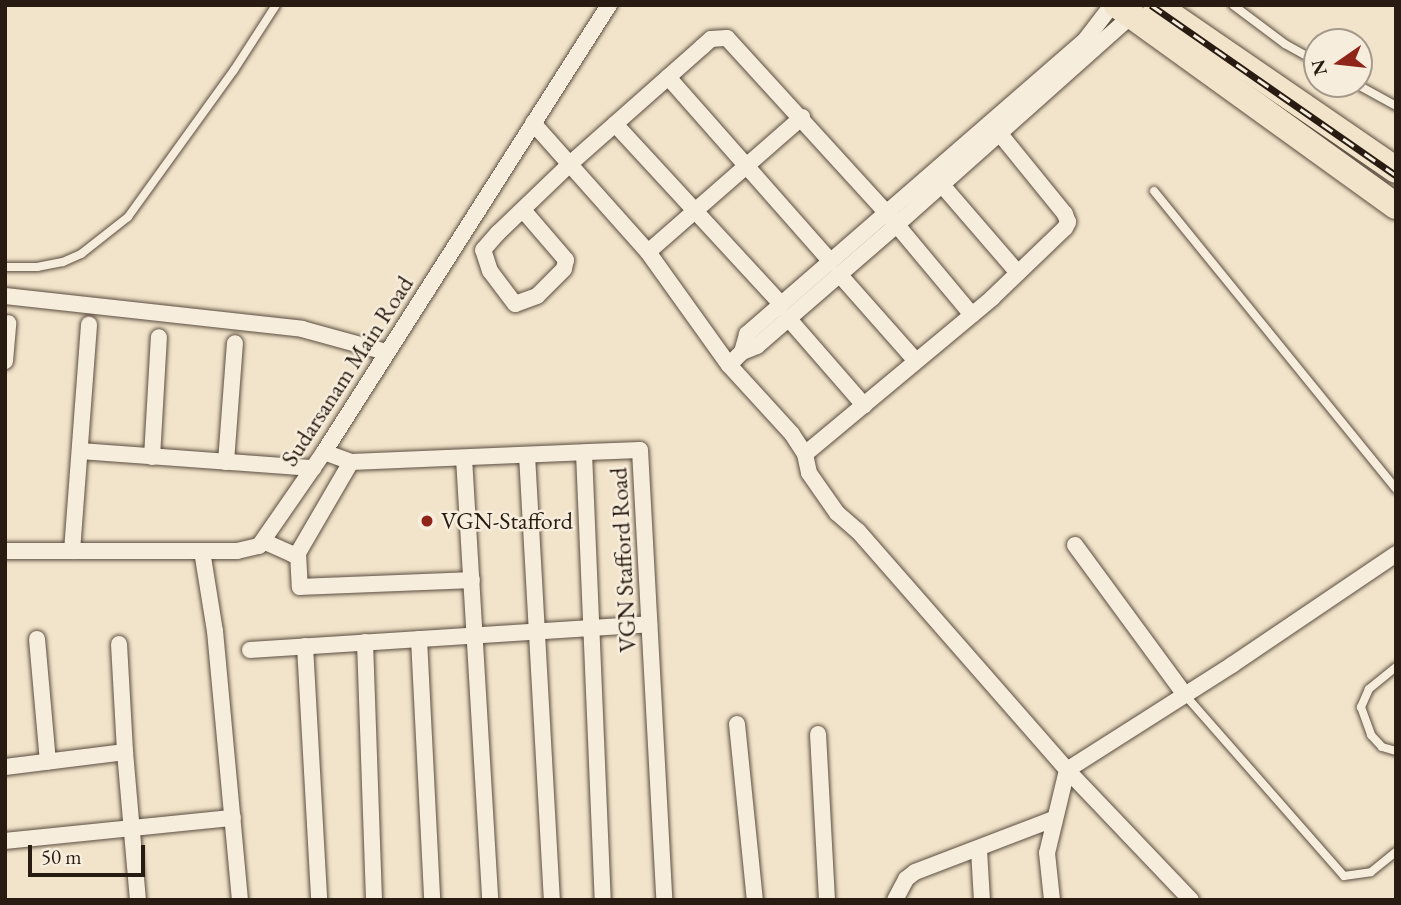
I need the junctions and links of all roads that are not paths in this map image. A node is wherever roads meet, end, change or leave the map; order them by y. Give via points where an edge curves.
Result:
1 (276, 5) edge
2 (609, 5) edge
3 (1156, 5) edge
4 (1233, 5) edge
5 (1120, 9) edge
6 (1303, 54) edge
7 (668, 77) junction
8 (1373, 93) edge
9 (1396, 106) edge
10 (1015, 110) junction
11 (802, 117) junction
12 (533, 123) junction
13 (615, 124) junction
14 (1000, 135) junction
15 (571, 163) junction
16 (747, 165) junction
17 (1396, 170) edge
18 (942, 185) junction
19 (1154, 191) dead end
20 (1396, 206) edge
21 (523, 210) junction
22 (696, 210) junction
23 (886, 212) junction
24 (897, 225) junction
25 (648, 252) junction
26 (5, 267) edge
27 (835, 267) junction
28 (1018, 273) junction
29 (5, 296) edge
30 (785, 311) junction
31 (972, 315) junction
32 (8, 323) dead end
33 (89, 325) dead end
34 (159, 337) dead end
35 (234, 343) dead end
36 (386, 352) junction
37 (5, 361) edge
38 (916, 361) junction
39 (729, 365) junction
40 (864, 405) junction
41 (79, 451) junction
42 (324, 452) junction
43 (583, 453) junction
44 (805, 454) junction
45 (527, 455) junction
46 (152, 457) junction
47 (464, 458) junction
48 (226, 462) junction
49 (351, 462) junction
50 (313, 468) junction
51 (1396, 489) edge
52 (263, 541) junction
53 (1075, 545) dead end
54 (5, 551) edge
55 (72, 551) junction
56 (202, 551) junction
57 (298, 553) junction
58 (1396, 554) edge
59 (472, 580) junction
60 (649, 624) junction
61 (591, 627) junction
62 (537, 631) junction
63 (475, 635) junction
64 (37, 639) dead end
65 (419, 639) junction
66 (365, 642) junction
67 (119, 644) dead end
68 (305, 646) junction
69 (250, 650) dead end
70 (1396, 667) edge
71 (1185, 695) junction
72 (737, 724) dead end
73 (818, 734) dead end
74 (1396, 751) edge
75 (125, 752) junction
76 (48, 762) junction
77 (5, 767) edge
78 (1067, 770) junction
79 (233, 818) junction
80 (1055, 819) junction
81 (131, 828) junction
82 (5, 841) edge
83 (979, 850) junction
84 (1396, 852) edge
85 (899, 896) edge
86 (138, 900) edge
87 (240, 900) edge
88 (318, 900) edge
89 (374, 900) edge
90 (432, 900) edge
91 (490, 900) edge
92 (552, 900) edge
93 (603, 900) edge
94 (664, 900) edge
95 (755, 900) edge
96 (827, 900) edge
97 (982, 900) edge
98 (1052, 900) edge
99 (1191, 900) edge

1 - 26 lane via 128,217 81,254 63,262
2 - 12 street, Sudarsanam Main Road
3 - 17 highway
4 - 6 lane
5 - 10 street
5 - 20 highway
7 - 11 street via 711,39 727,38
7 - 13 street
7 - 16 street
8 - 9 lane
10 - 14 street
10 - 23 street
11 - 16 street
11 - 23 street
12 - 15 street
12 - 36 street, Sudarsanam Main Road
13 - 15 street
13 - 22 street
14 - 18 street
14 - 28 street via 1068,222
15 - 21 street
15 - 25 street
16 - 22 street
16 - 27 street
18 - 24 street
18 - 28 street
19 - 51 lane
21 - 21 street via 484,250 490,271 515,304 537,296 564,269 566,260
22 - 25 street
22 - 30 street
23 - 24 street
23 - 27 street
24 - 27 street
24 - 31 street
25 - 39 street
27 - 30 street
27 - 38 street
28 - 31 street
29 - 36 street via 302,329
30 - 39 street via 757,346
30 - 40 street
31 - 38 street
32 - 37 street
33 - 41 street
34 - 46 street
35 - 48 street
36 - 42 street, Sudarsanam Main Road
38 - 40 street
39 - 44 street
40 - 44 street
41 - 46 street
41 - 55 street
42 - 49 street, VGN Stafford Road
42 - 50 street, Sudarsanam Main Road
43 - 45 street, VGN Stafford Road
43 - 60 street, VGN Stafford Road via 640,450
43 - 61 street
44 - 78 street via 810,472 837,513 858,531
45 - 47 street, VGN Stafford Road
45 - 62 street
46 - 48 street
47 - 49 street, VGN Stafford Road
47 - 59 street
48 - 50 street
49 - 57 street
50 - 52 street, Sudarsanam Main Road
52 - 56 street via 237,551
52 - 57 street
53 - 71 street
54 - 55 street
55 - 56 street
56 - 79 street via 215,631
57 - 59 street via 300,587
58 - 71 street
59 - 63 street
60 - 61 street
60 - 94 street, VGN Stafford Road
61 - 62 street
61 - 93 street
62 - 63 street
62 - 92 street
63 - 65 street
63 - 91 street
64 - 76 street
65 - 66 street
65 - 90 street
66 - 68 street
66 - 89 street
67 - 75 street
68 - 69 street
68 - 88 street
70 - 74 lane via 1369,689 1362,707 1371,735 1382,747
71 - 78 street
71 - 84 lane via 1344,876 1371,873
72 - 95 street
73 - 96 street
75 - 76 street
75 - 81 street
76 - 77 street
78 - 80 street
78 - 99 street
79 - 81 street
79 - 87 street
80 - 83 street
80 - 98 street via 1047,853
81 - 82 street
81 - 86 street
83 - 85 street via 915,872
83 - 97 street

